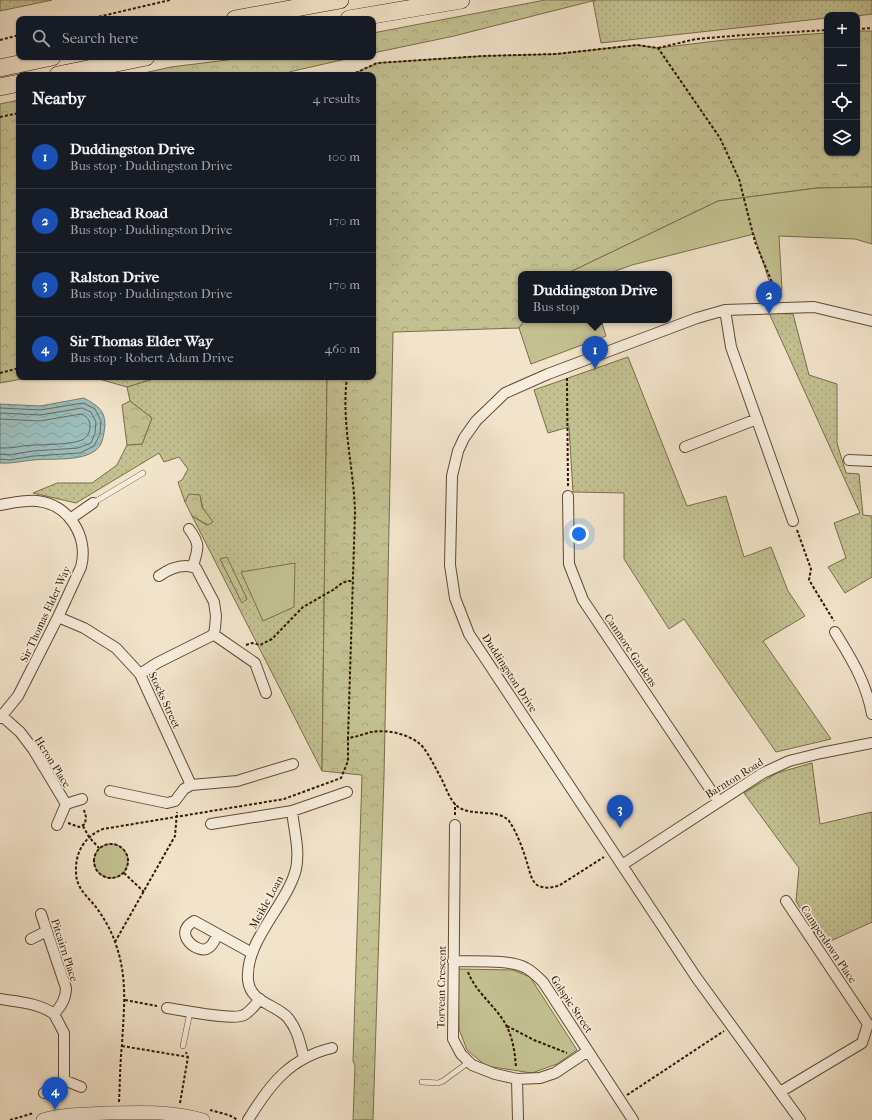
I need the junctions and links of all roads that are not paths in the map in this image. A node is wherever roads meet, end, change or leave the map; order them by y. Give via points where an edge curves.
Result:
1 (340, 0) edge
2 (461, 0) edge
3 (252, 16) edge
4 (367, 16) edge
5 (38, 60) edge
6 (131, 60) edge
7 (0, 68) edge
8 (73, 72) edge
9 (16, 84) edge
10 (0, 87) edge
11 (725, 310) junction
12 (872, 321) edge
13 (757, 419) junction
14 (685, 446) dead end
15 (849, 460) dead end
16 (872, 461) edge
17 (143, 473) dead end
18 (568, 496) road end
19 (92, 503) joint
20 (0, 505) edge
21 (70, 519) junction
22 (793, 521) road end
23 (189, 529) dead end
24 (192, 566) junction
25 (159, 576) dead end
26 (58, 617) junction
27 (835, 632) road end
28 (213, 634) junction
29 (140, 674) junction
30 (266, 693) dead end
31 (872, 714) edge
32 (1, 717) edge
33 (872, 743) edge
34 (293, 764) dead end
35 (191, 785) junction
36 (110, 791) dead end
37 (347, 792) dead end
38 (81, 800) road end
39 (718, 801) junction
40 (66, 804) junction
41 (292, 811) junction
42 (58, 822) road end
43 (211, 824) dead end
44 (454, 824) dead end
45 (622, 865) junction
46 (786, 901) dead end
47 (41, 914) dead end
48 (47, 931) junction
49 (217, 935) dead end
50 (31, 939) dead end
51 (252, 953) junction
52 (453, 961) junction
53 (0, 999) edge
54 (260, 999) junction
55 (167, 1008) road end
56 (190, 1012) junction
57 (54, 1014) junction
58 (183, 1046) road end
59 (332, 1048) dead end
60 (588, 1051) junction
61 (304, 1058) junction
62 (469, 1062) junction
63 (517, 1079) junction
64 (64, 1080) junction
65 (422, 1082) dead end
66 (81, 1088) dead end
67 (780, 1092) junction
68 (44, 1093) dead end
69 (42, 1120) edge
70 (203, 1120) edge
71 (248, 1120) edge
72 (518, 1120) edge
73 (633, 1120) edge
74 (800, 1120) edge

1 - 3 highway
2 - 4 highway
5 - 7 highway
6 - 8 highway
9 - 10 highway
11 - 12 street, Duddingston Drive via 814,307
11 - 13 street via 731,347
11 - 45 street, Duddingston Drive via 567,367 505,393 476,421 464,438 452,476 450,565 455,598 469,634
13 - 14 street
13 - 22 street
15 - 16 street
17 - 19 lane
18 - 39 street, Canmore Gardens via 569,564 583,600
19 - 21 street
20 - 21 street, Sir Thomas Elder Way via 39,501 58,507
21 - 26 street, Sir Thomas Elder Way via 82,541 83,560
23 - 24 street via 198,545
24 - 25 street via 172,568
24 - 28 street via 196,568 214,602 216,616
26 - 29 street, Stocks Street via 101,637 116,648
26 - 32 street, Sir Thomas Elder Way via 18,696
27 - 31 street via 857,668
28 - 29 street
28 - 30 street via 256,664
29 - 35 street, Stocks Street
32 - 40 street, Heron Place via 20,732 33,749
33 - 39 street, Barnton Road via 789,761 763,773
34 - 35 street via 237,781
35 - 36 street via 184,789 175,801 167,803
37 - 41 street
38 - 40 street
39 - 45 street, Barnton Road
40 - 42 street
41 - 43 street
41 - 51 street, Meikle Loan via 298,852 296,870
44 - 52 street, Torvean Crescent
45 - 67 street, Duddingston Drive via 696,977
46 - 67 street, Camperdown Place via 868,1024 862,1043
47 - 48 street, Pitcairn Place
48 - 50 street
48 - 57 street, Pitcairn Place via 66,988 63,1002
49 - 51 street
51 - 54 street, Meikle Loan via 248,979 254,994
52 - 60 street, Golspie Street via 511,963 533,972
52 - 62 street, Torvean Crescent via 452,1039
53 - 57 street via 40,1007
54 - 56 street via 244,1016
54 - 61 street, Meikle Loan via 288,1018 298,1034
55 - 56 street
56 - 58 lane
57 - 64 street via 65,1039
59 - 61 street
60 - 63 street, Torvean Crescent via 555,1073 540,1078
60 - 73 street, Golspie Street
61 - 71 street via 271,1086
62 - 63 street, Torvean Crescent via 495,1074
62 - 65 lane via 443,1081
63 - 72 street
64 - 66 street
64 - 68 street
67 - 74 street, Duddingston Drive
69 - 70 street via 119,1113 163,1113

